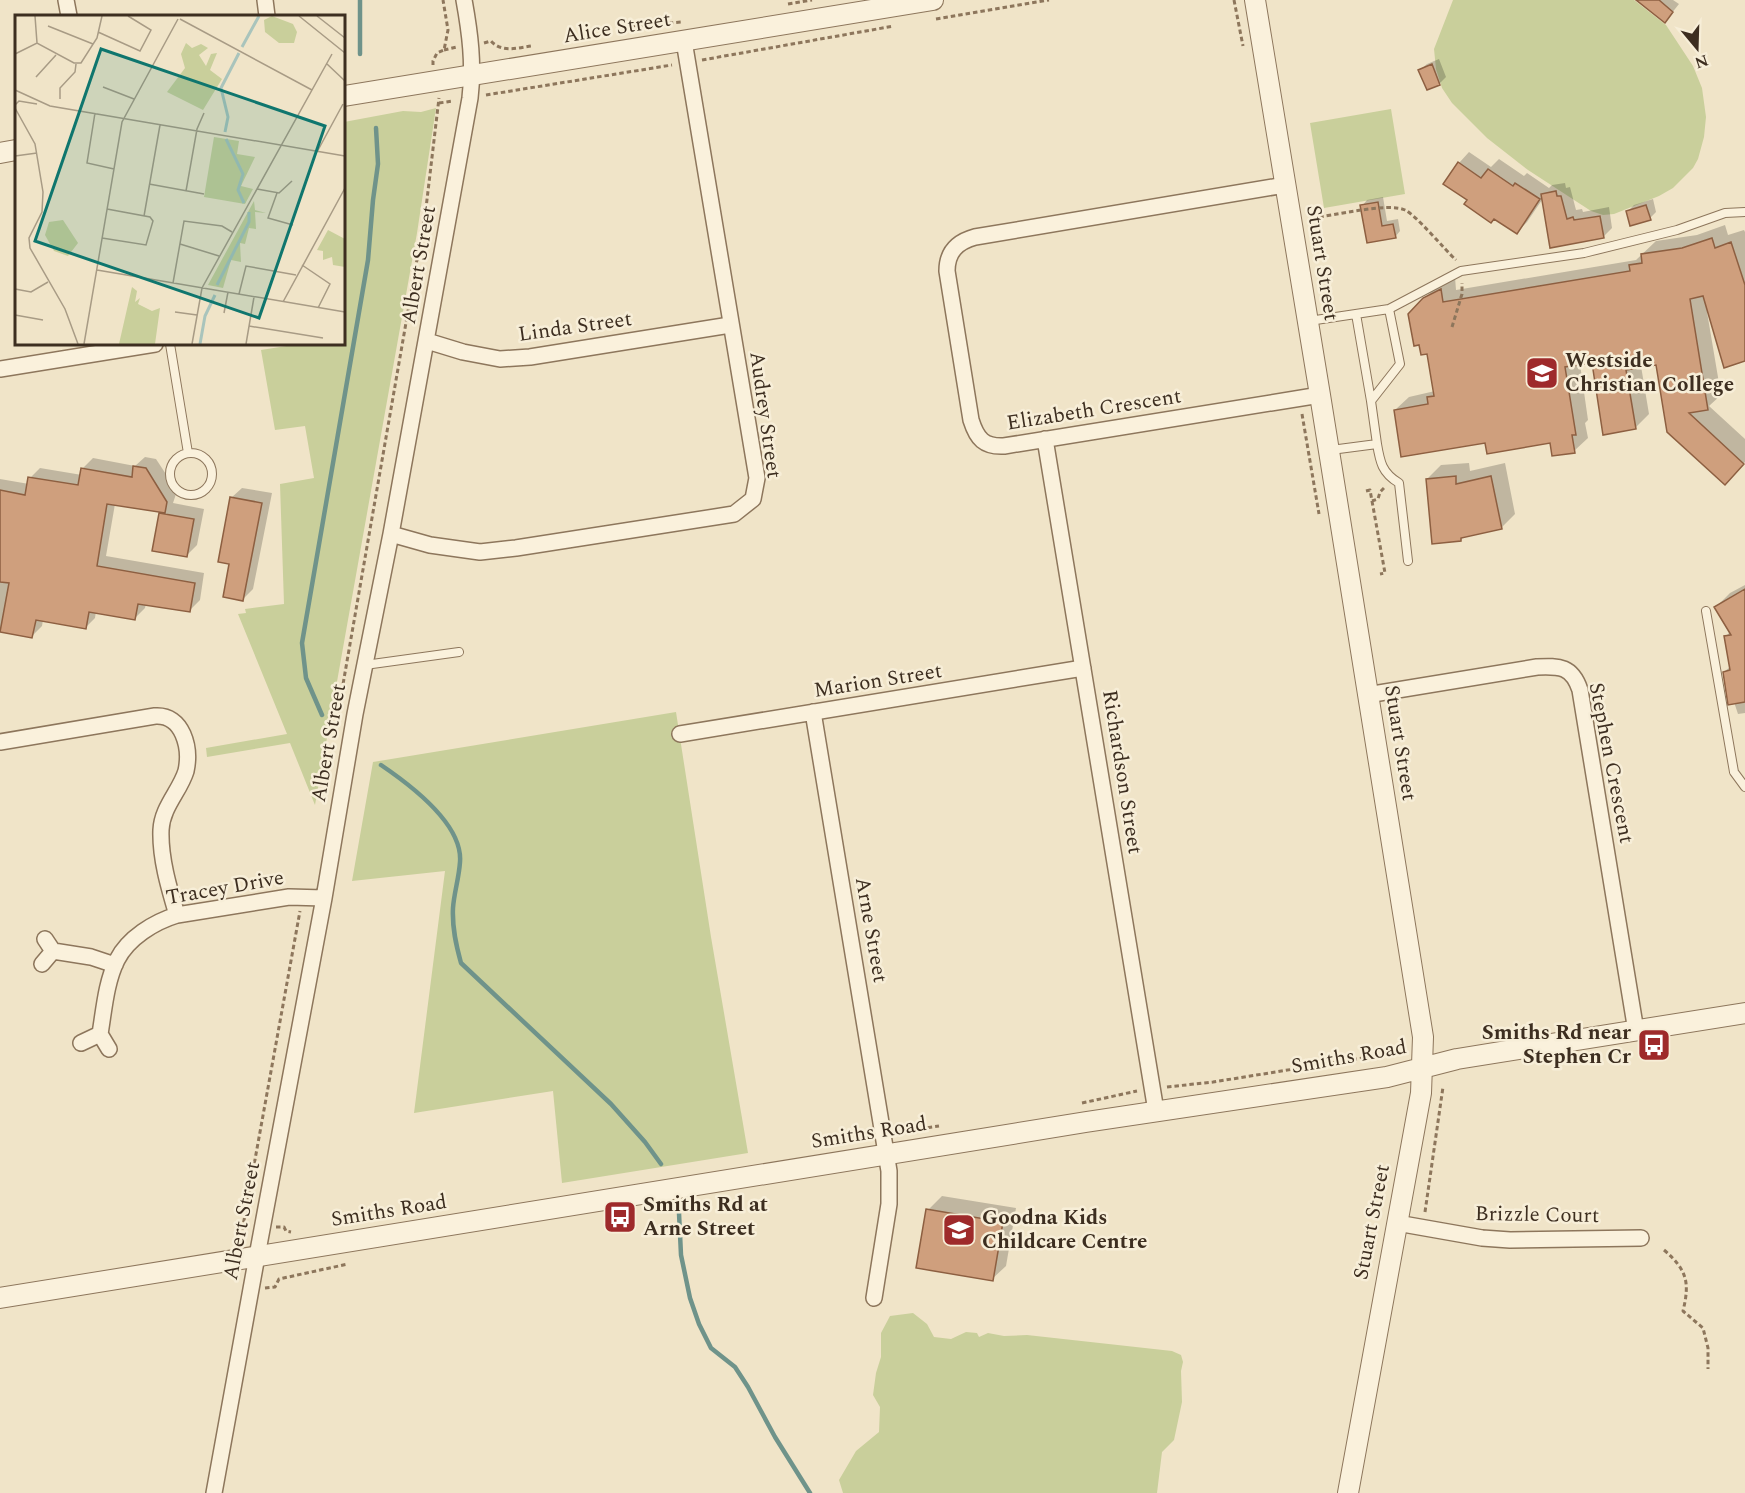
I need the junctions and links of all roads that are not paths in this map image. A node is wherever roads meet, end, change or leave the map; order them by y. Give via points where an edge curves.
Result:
1 (66, 0) edge
2 (265, 0) edge
3 (464, 0) edge
4 (933, 0) edge
5 (1255, 0) edge
6 (69, 15) edge
7 (267, 15) edge
8 (684, 41) junction
9 (473, 75) junction
10 (345, 96) edge
11 (15, 150) edge
12 (0, 153) edge
13 (1285, 185) junction
14 (1745, 212) edge
15 (1389, 309) junction
16 (1356, 314) junction
17 (1308, 321) junction
18 (730, 325) junction
19 (427, 341) junction
20 (149, 345) edge
21 (170, 345) edge
22 (0, 369) edge
23 (1320, 394) junction
24 (1371, 401) junction
25 (1045, 439) junction
26 (1377, 444) junction
27 (1329, 450) junction
28 (188, 453) junction
29 (391, 534) junction
30 (1408, 561) dead end
31 (1706, 611) dead end
32 (459, 652) dead end
33 (365, 665) junction
34 (1083, 668) junction
35 (1368, 695) junction
36 (813, 712) junction
37 (680, 734) dead end
38 (0, 742) edge
39 (1745, 787) edge
40 (324, 898) junction
41 (177, 915) junction
42 (42, 964) dead end
43 (115, 964) junction
44 (1745, 1013) edge
45 (1636, 1031) junction
46 (100, 1034) junction
47 (81, 1043) dead end
48 (109, 1049) dead end
49 (1422, 1068) junction
50 (1156, 1111) junction
51 (888, 1155) junction
52 (1397, 1223) junction
53 (1641, 1238) dead end
54 (257, 1256) junction
55 (0, 1298) edge
56 (874, 1298) dead end
57 (214, 1493) edge
58 (1348, 1493) edge

1 - 6 street
2 - 7 street
3 - 9 street, Albert Street
4 - 8 street, Alice Street
5 - 13 street, Stuart Street
8 - 9 street, Alice Street
8 - 18 street, Audrey Street
9 - 10 street, Alice Street
9 - 19 street, Albert Street
11 - 12 street
13 - 17 street, Stuart Street
13 - 25 street, Elizabeth Crescent via 975,237 954,248 949,254 947,271 977,437 996,447
14 - 15 lane via 1725,213 1677,230 1584,253 1461,271
15 - 16 lane
15 - 24 lane via 1400,364
16 - 17 lane
16 - 24 lane
17 - 23 street, Stuart Street
18 - 19 street, Linda Street via 500,359
18 - 29 street, Audrey Street via 757,478 753,499 734,514 480,552 430,545
19 - 29 street, Albert Street
20 - 22 street
21 - 28 lane
23 - 25 street, Elizabeth Crescent
23 - 27 street, Stuart Street
24 - 26 lane
25 - 34 street, Richardson Street
26 - 27 lane
26 - 30 lane via 1385,473 1399,483
27 - 35 street, Stuart Street
28 - 28 lane via 203,456 212,469 209,486 195,495 179,492 170,478 171,466
29 - 33 street, Albert Street
31 - 39 lane via 1731,760
32 - 33 lane
33 - 40 street, Albert Street
34 - 36 street, Marion Street
34 - 50 street, Richardson Street
35 - 45 street, Stephen Crescent via 1537,667 1560,667 1570,672 1580,690
35 - 49 street, Stuart Street via 1421,1024
36 - 37 street, Marion Street
36 - 51 street, Arne Street
38 - 41 street via 155,716 176,722 184,736 186,771 161,827
40 - 41 street, Tracey Drive via 289,897
40 - 54 street, Albert Street
41 - 43 street, Tracey Drive via 148,928
42 - 43 street via 49,945
43 - 46 street, Tracey Drive
44 - 45 street, Smiths Road
45 - 49 street, Smiths Road
46 - 47 street
46 - 48 street
49 - 50 street, Smiths Road via 1387,1077
49 - 52 street, Stuart Street
50 - 51 street, Smiths Road
51 - 54 street, Smiths Road
51 - 56 street, Arne Street via 890,1194
52 - 53 street, Brizzle Court via 1510,1240
52 - 58 street, Stuart Street
54 - 55 street, Smiths Road
54 - 57 street, Albert Street

